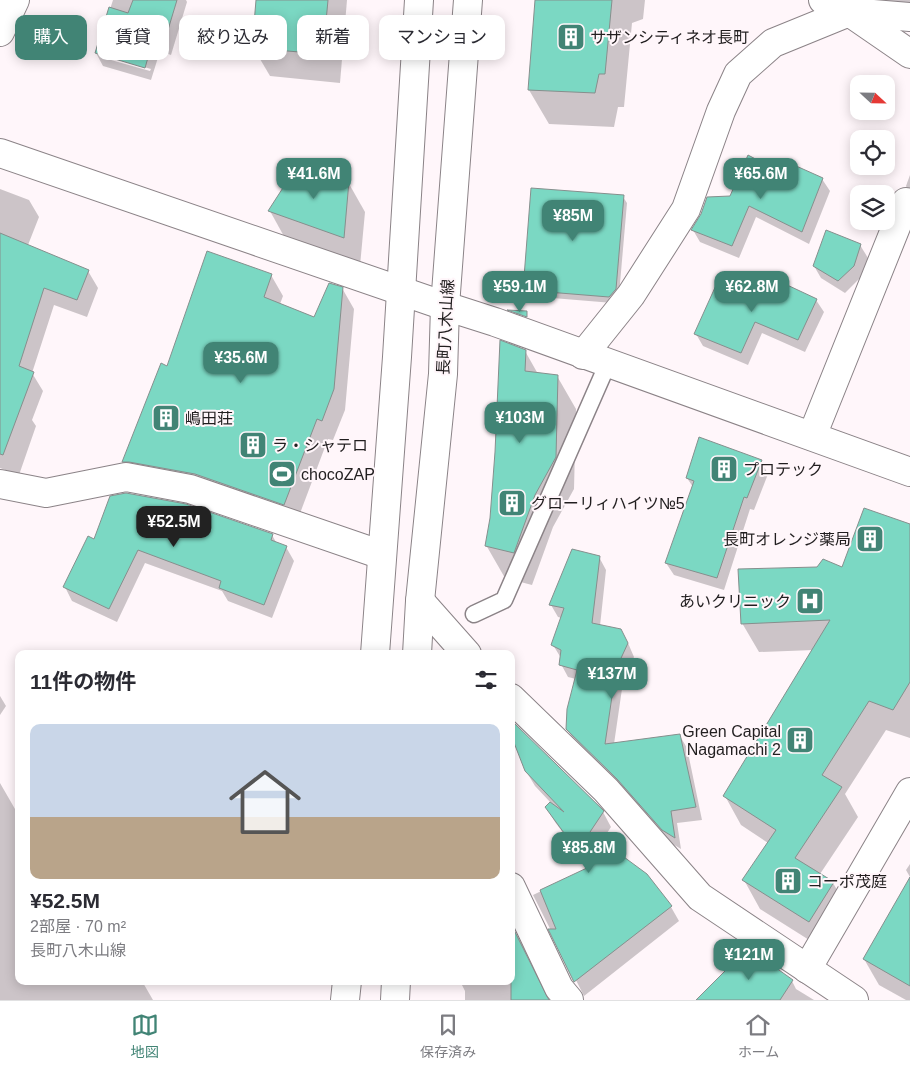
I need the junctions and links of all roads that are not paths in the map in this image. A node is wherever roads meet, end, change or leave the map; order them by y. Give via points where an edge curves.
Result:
1 (15, 0) edge
2 (419, 0) edge
3 (468, 0) edge
4 (822, 0) edge
5 (849, 12) junction
6 (910, 17) edge
7 (0, 32) edge
8 (910, 54) edge
9 (0, 153) edge
10 (906, 202) dead end
11 (401, 290) junction
12 (445, 306) junction
13 (583, 355) junction
14 (608, 363) junction
15 (812, 436) junction
16 (910, 472) edge
17 (0, 484) edge
18 (382, 555) junction
19 (420, 601) junction
20 (474, 614) dead end
21 (375, 650) edge
22 (417, 650) edge
23 (463, 650) edge
24 (515, 702) edge
25 (910, 792) edge
26 (515, 895) edge
27 (808, 969) junction
28 (347, 985) edge
29 (396, 985) edge
30 (345, 1000) edge
31 (395, 1000) edge
32 (569, 1000) edge
33 (854, 1000) edge

1 - 7 street
2 - 11 street
3 - 12 street, 長町八木山線
4 - 5 street
5 - 6 street
5 - 8 street
5 - 13 street via 773,43 738,74 686,209 631,295
9 - 11 street
10 - 15 street
11 - 12 street
11 - 18 street
12 - 13 street
12 - 19 street, 長町八木山線 via 443,374
13 - 14 street
14 - 15 street
14 - 20 lane via 504,600
15 - 16 street
17 - 18 street via 46,492 126,477 190,489
18 - 21 street
19 - 22 street, 長町八木山線
19 - 23 street
24 - 27 street via 606,790 700,897
25 - 27 street
26 - 32 street via 559,988
27 - 33 street
28 - 30 street
29 - 31 street

